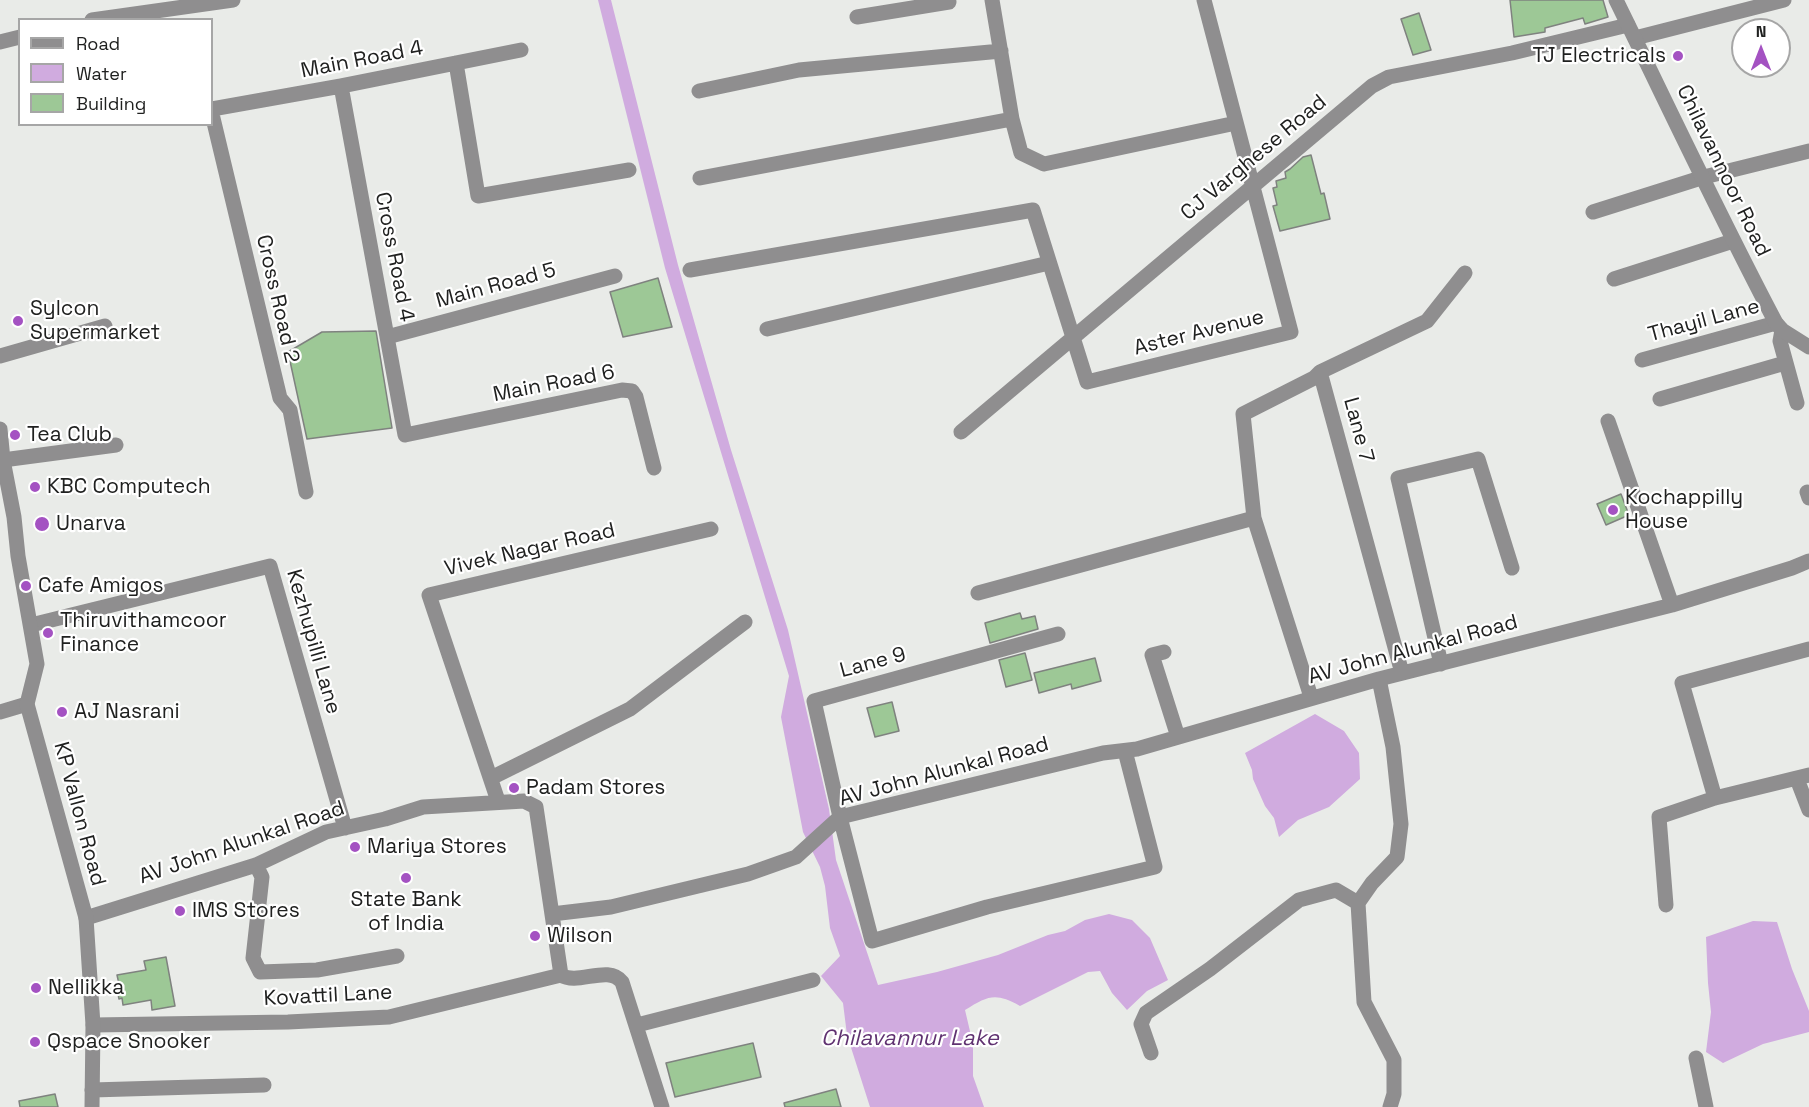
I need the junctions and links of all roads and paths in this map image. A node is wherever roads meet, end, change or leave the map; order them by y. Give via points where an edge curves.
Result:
1 (233, 0) edge
2 (948, 0) edge
3 (992, 0) edge
4 (1204, 0) edge
5 (1616, 0) edge
6 (1784, 0) edge
7 (173, 3) edge
8 (194, 13) edge
9 (857, 17) dead end
10 (102, 18) edge
11 (1632, 32) junction
12 (18, 38) edge
13 (0, 42) edge
14 (521, 50) dead end
15 (1001, 51) junction
16 (456, 63) junction
17 (341, 86) junction
18 (699, 91) dead end
19 (213, 109) edge
20 (213, 118) edge
21 (1012, 119) junction
22 (1236, 123) junction
23 (1809, 151) edge
24 (628, 170) dead end
25 (1704, 177) junction
26 (700, 178) dead end
27 (1254, 187) junction
28 (1593, 212) dead end
29 (1732, 241) junction
30 (1049, 263) junction
31 (690, 270) dead end
32 (1465, 273) dead end
33 (615, 276) dead end
34 (1614, 279) dead end
35 (105, 326) dead end
36 (1779, 327) junction
37 (767, 329) dead end
38 (1073, 336) junction
39 (387, 337) junction
40 (1809, 347) edge
41 (0, 356) edge
42 (1642, 360) dead end
43 (1785, 363) junction
44 (1320, 372) junction
45 (1660, 399) dead end
46 (1797, 403) dead end
47 (1608, 421) dead end
48 (961, 432) dead end
49 (405, 435) joint
50 (1, 439) edge
51 (116, 445) dead end
52 (3, 460) junction
53 (654, 468) dead end
54 (306, 492) dead end
55 (1246, 492) dead end
56 (1254, 518) junction
57 (711, 529) dead end
58 (1809, 561) edge
59 (1512, 568) dead end
60 (978, 593) dead end
61 (1672, 605) junction
62 (745, 622) dead end
63 (31, 625) junction
64 (1058, 634) dead end
65 (1809, 649) edge
66 (1164, 652) dead end
67 (1441, 664) junction
68 (1402, 673) junction
69 (1378, 679) junction
70 (1311, 697) junction
71 (27, 704) junction
72 (0, 712) edge
73 (1178, 737) junction
74 (1125, 751) junction
75 (1803, 777) edge
76 (491, 778) junction
77 (1715, 798) junction
78 (498, 801) junction
79 (1809, 810) edge
80 (840, 817) junction
81 (345, 828) junction
82 (256, 865) junction
83 (1358, 903) junction
84 (1666, 905) dead end
85 (552, 914) junction
86 (86, 918) junction
87 (397, 956) dead end
88 (561, 975) junction
89 (813, 980) dead end
90 (93, 1025) junction
91 (637, 1025) junction
92 (1151, 1053) dead end
93 (1696, 1058) dead end
94 (264, 1085) dead end
95 (92, 1090) junction
96 (92, 1107) edge
97 (662, 1107) edge
98 (1390, 1107) edge
99 (1706, 1107) edge

1 - 8 street
2 - 9 street
3 - 15 street
4 - 22 street
5 - 11 street, Chilavannoor Road
6 - 11 street, CJ Varghese Road
7 - 8 street
7 - 10 street
11 - 25 street, Chilavannoor Road
11 - 27 street, CJ Varghese Road via 1389,77 1372,86
12 - 13 street
14 - 16 street, Main Road 4
15 - 18 street via 799,70
15 - 21 street
16 - 17 street, Main Road 4
16 - 24 street via 478,196
17 - 19 street, Main Road 4
17 - 39 street, Cross Road 4
20 - 54 street, Cross Road 2 via 279,398 290,410
21 - 22 street via 1021,153 1044,164
21 - 26 street
22 - 27 street
23 - 25 street
25 - 28 street
25 - 29 street, Chilavannoor Road
27 - 38 street, CJ Varghese Road
27 - 38 street, Aster Avenue via 1291,332 1087,382
29 - 34 street
29 - 36 street, Chilavannoor Road
30 - 31 street via 1033,210
30 - 37 street
30 - 38 street
32 - 44 street via 1427,321
33 - 39 street, Main Road 5
35 - 41 street
36 - 40 street, Chilavannoor Road
36 - 42 street, Thayil Lane
36 - 43 street
38 - 48 street, CJ Varghese Road
39 - 49 street, Cross Road 4
43 - 45 street
43 - 46 street
44 - 56 street via 1243,414
44 - 68 street, Lane 7
47 - 61 street
49 - 53 street, Main Road 6 via 632,391
50 - 52 street, KP Vallon Road
51 - 52 street
52 - 63 street, KP Vallon Road
55 - 56 street
56 - 60 street
56 - 70 street
57 - 76 street, Vivek Nagar Road via 429,596
58 - 61 street, AV John Alunkal Road
59 - 67 street via 1478,459 1398,478
61 - 67 street, AV John Alunkal Road
62 - 76 street via 630,710
63 - 71 street, KP Vallon Road via 37,664
63 - 81 street, Kezhupilli Lane via 270,566
64 - 80 street, Lane 9 via 814,701
65 - 77 street via 1682,682
66 - 73 street via 1152,655
67 - 68 street, AV John Alunkal Road
68 - 69 street, AV John Alunkal Road
69 - 70 street, AV John Alunkal Road
69 - 83 street via 1393,747 1401,824 1398,857
70 - 73 street, AV John Alunkal Road
71 - 72 street
71 - 86 street, KP Vallon Road
73 - 74 street, AV John Alunkal Road
74 - 80 street, AV John Alunkal Road via 1103,753
74 - 80 street via 1155,867 987,907 872,940
75 - 77 street
75 - 79 street
76 - 78 street, Vivek Nagar Road
77 - 84 street via 1659,817
78 - 81 street, AV John Alunkal Road via 423,807
78 - 85 street, AV John Alunkal Road via 524,801 537,807
80 - 85 street, AV John Alunkal Road via 796,857 748,874 611,907
81 - 82 street, AV John Alunkal Road via 326,832
82 - 86 street, AV John Alunkal Road
82 - 87 street via 262,877 253,958 260,972 317,970
83 - 92 street via 1336,890 1299,900 1146,1014 1141,1024
83 - 98 street via 1364,1002 1394,1060
85 - 88 street
86 - 90 street, KP Vallon Road
88 - 90 street, Kovattil Lane via 389,1017
88 - 91 street, Kovattil Lane via 567,979 606,975 619,978
89 - 91 street
90 - 95 street, KP Vallon Road
91 - 97 street
93 - 99 street
94 - 95 street
95 - 96 street, KP Vallon Road

